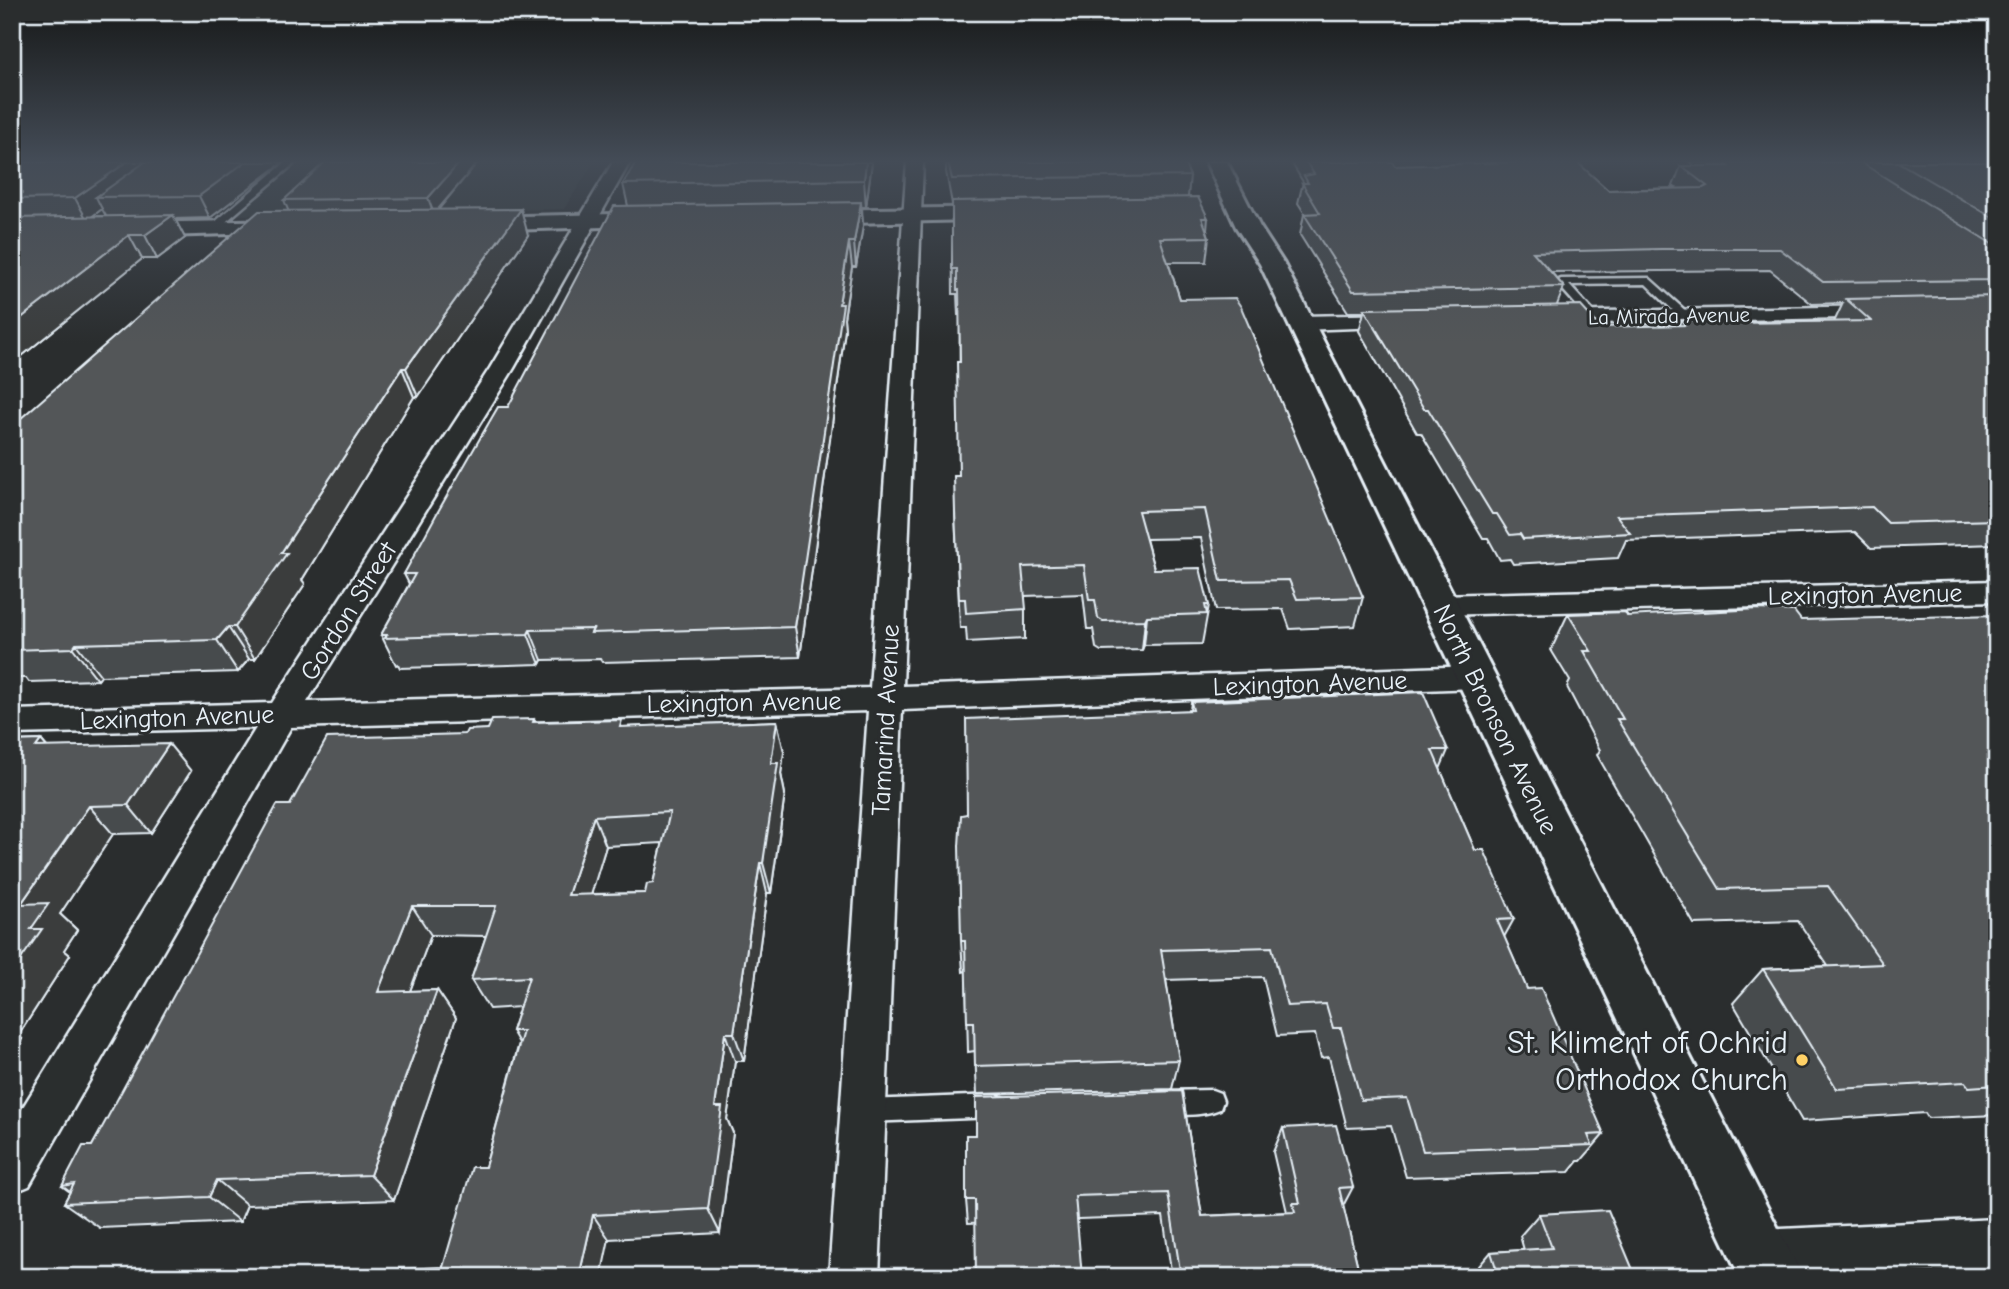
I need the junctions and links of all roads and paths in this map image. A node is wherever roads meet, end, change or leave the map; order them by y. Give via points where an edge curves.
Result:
1 (220, 222) edge
2 (577, 222) edge
3 (588, 222) edge
4 (911, 222) edge
5 (1246, 222) edge
6 (446, 224) edge
7 (309, 227) edge
8 (241, 228) junction
9 (212, 229) junction
10 (110, 230) edge
11 (212, 253) edge
12 (1902, 311) edge
13 (1684, 315) junction
14 (1593, 317) junction
15 (1523, 318) edge
16 (1426, 320) edge
17 (1300, 323) junction
18 (1997, 591) edge
19 (1439, 605) junction
20 (1475, 677) junction
21 (886, 699) junction
22 (282, 714) junction
23 (12, 722) edge
24 (1212, 1101) dead end
25 (1143, 1103) edge
26 (1018, 1106) edge
27 (863, 1111) junction
28 (12, 1169) edge
29 (1997, 1244) edge
30 (1767, 1266) edge
31 (854, 1277) edge

1 - 9 lane
2 - 6 street
3 - 22 street, Gordon Street via 502,368
4 - 21 street, Tamarind Avenue
5 - 17 street, North Bronson Avenue
7 - 8 street
8 - 9 street
8 - 11 street
9 - 10 street
12 - 13 street, La Mirada Avenue
13 - 14 street, La Mirada Avenue
13 - 14 lane via 1649,281 1561,282
14 - 15 street, La Mirada Avenue
16 - 17 street
17 - 19 street, North Bronson Avenue
18 - 19 street, Lexington Avenue
19 - 20 street, North Bronson Avenue
20 - 21 street, Lexington Avenue
20 - 30 street, North Bronson Avenue
21 - 22 street, Lexington Avenue
21 - 27 street, Tamarind Avenue
22 - 23 street, Lexington Avenue
22 - 28 street, Gordon Street
24 - 25 lane
26 - 27 lane
27 - 31 street, Tamarind Avenue
29 - 30 street

